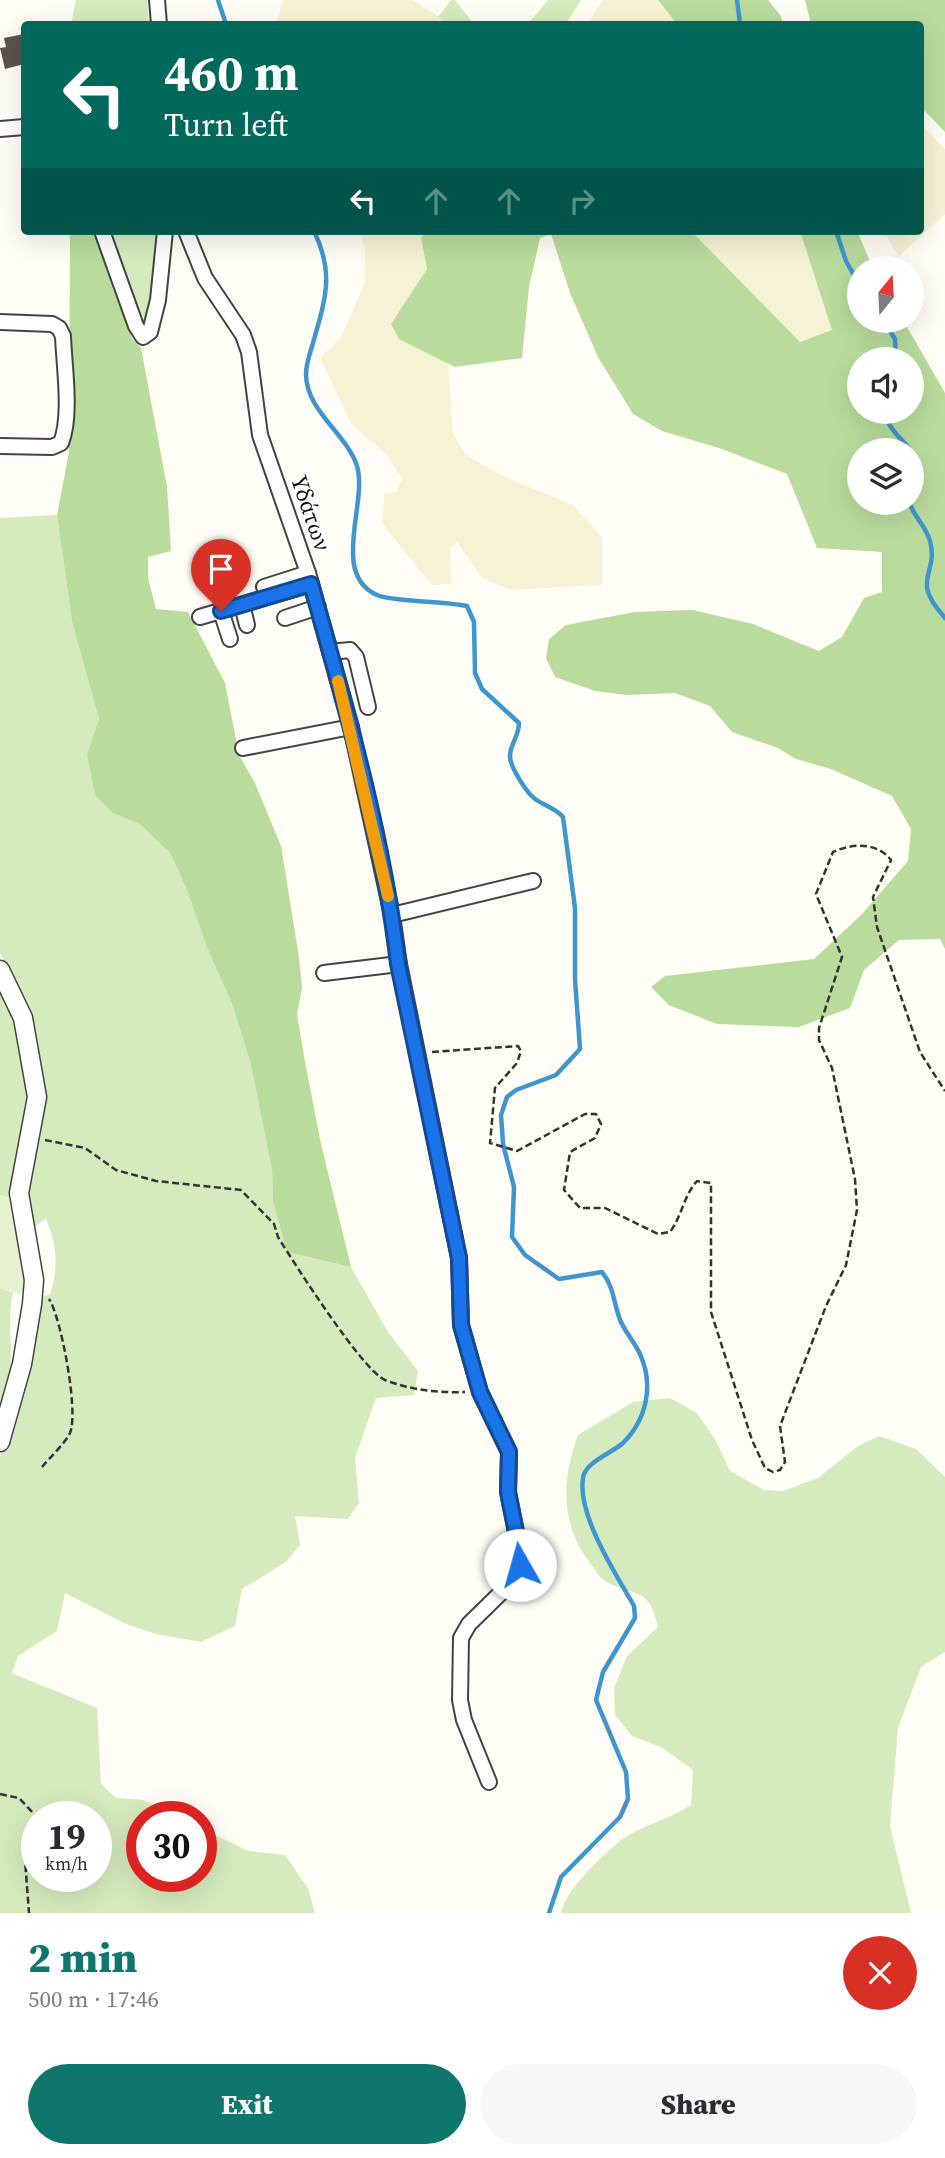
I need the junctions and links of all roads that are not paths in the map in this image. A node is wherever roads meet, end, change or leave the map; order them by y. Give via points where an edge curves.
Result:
1 (157, 0) edge
2 (159, 21) edge
3 (21, 127) edge
4 (0, 129) edge
5 (103, 235) edge
6 (165, 235) edge
7 (188, 235) edge
8 (0, 322) edge
9 (0, 446) edge
10 (310, 579) junction
11 (264, 587) dead end
12 (242, 605) junction
13 (318, 607) junction
14 (221, 611) junction
15 (200, 617) dead end
16 (285, 618) dead end
17 (247, 625) dead end
18 (230, 639) dead end
19 (330, 652) junction
20 (368, 707) dead end
21 (351, 727) junction
22 (243, 748) dead end
23 (533, 881) dead end
24 (392, 915) junction
25 (398, 964) junction
26 (0, 970) edge
27 (324, 973) dead end
28 (0, 1442) edge
29 (489, 1782) dead end

1 - 2 street
3 - 4 street
5 - 6 street via 143,337 150,332 158,300
7 - 10 street, Υδάτων via 205,278 246,343 260,435
8 - 9 street via 59,328 65,394 61,443 52,447
10 - 11 street
10 - 12 street
10 - 13 street, Υδάτων
12 - 14 street
12 - 17 street
13 - 16 street
13 - 19 street, Υδάτων
14 - 15 street
14 - 18 street
19 - 20 street via 350,650 356,657
19 - 21 street, Υδάτων
21 - 22 street
21 - 24 street, Υδάτων
23 - 24 street
24 - 25 street, Υδάτων
25 - 27 street
25 - 29 street, Υδάτων via 459,1258 461,1325 480,1392 509,1452 508,1492 520,1565 511,1583 461,1638 460,1700
26 - 28 street via 23,1018 37,1097 19,1193 34,1285 22,1364

